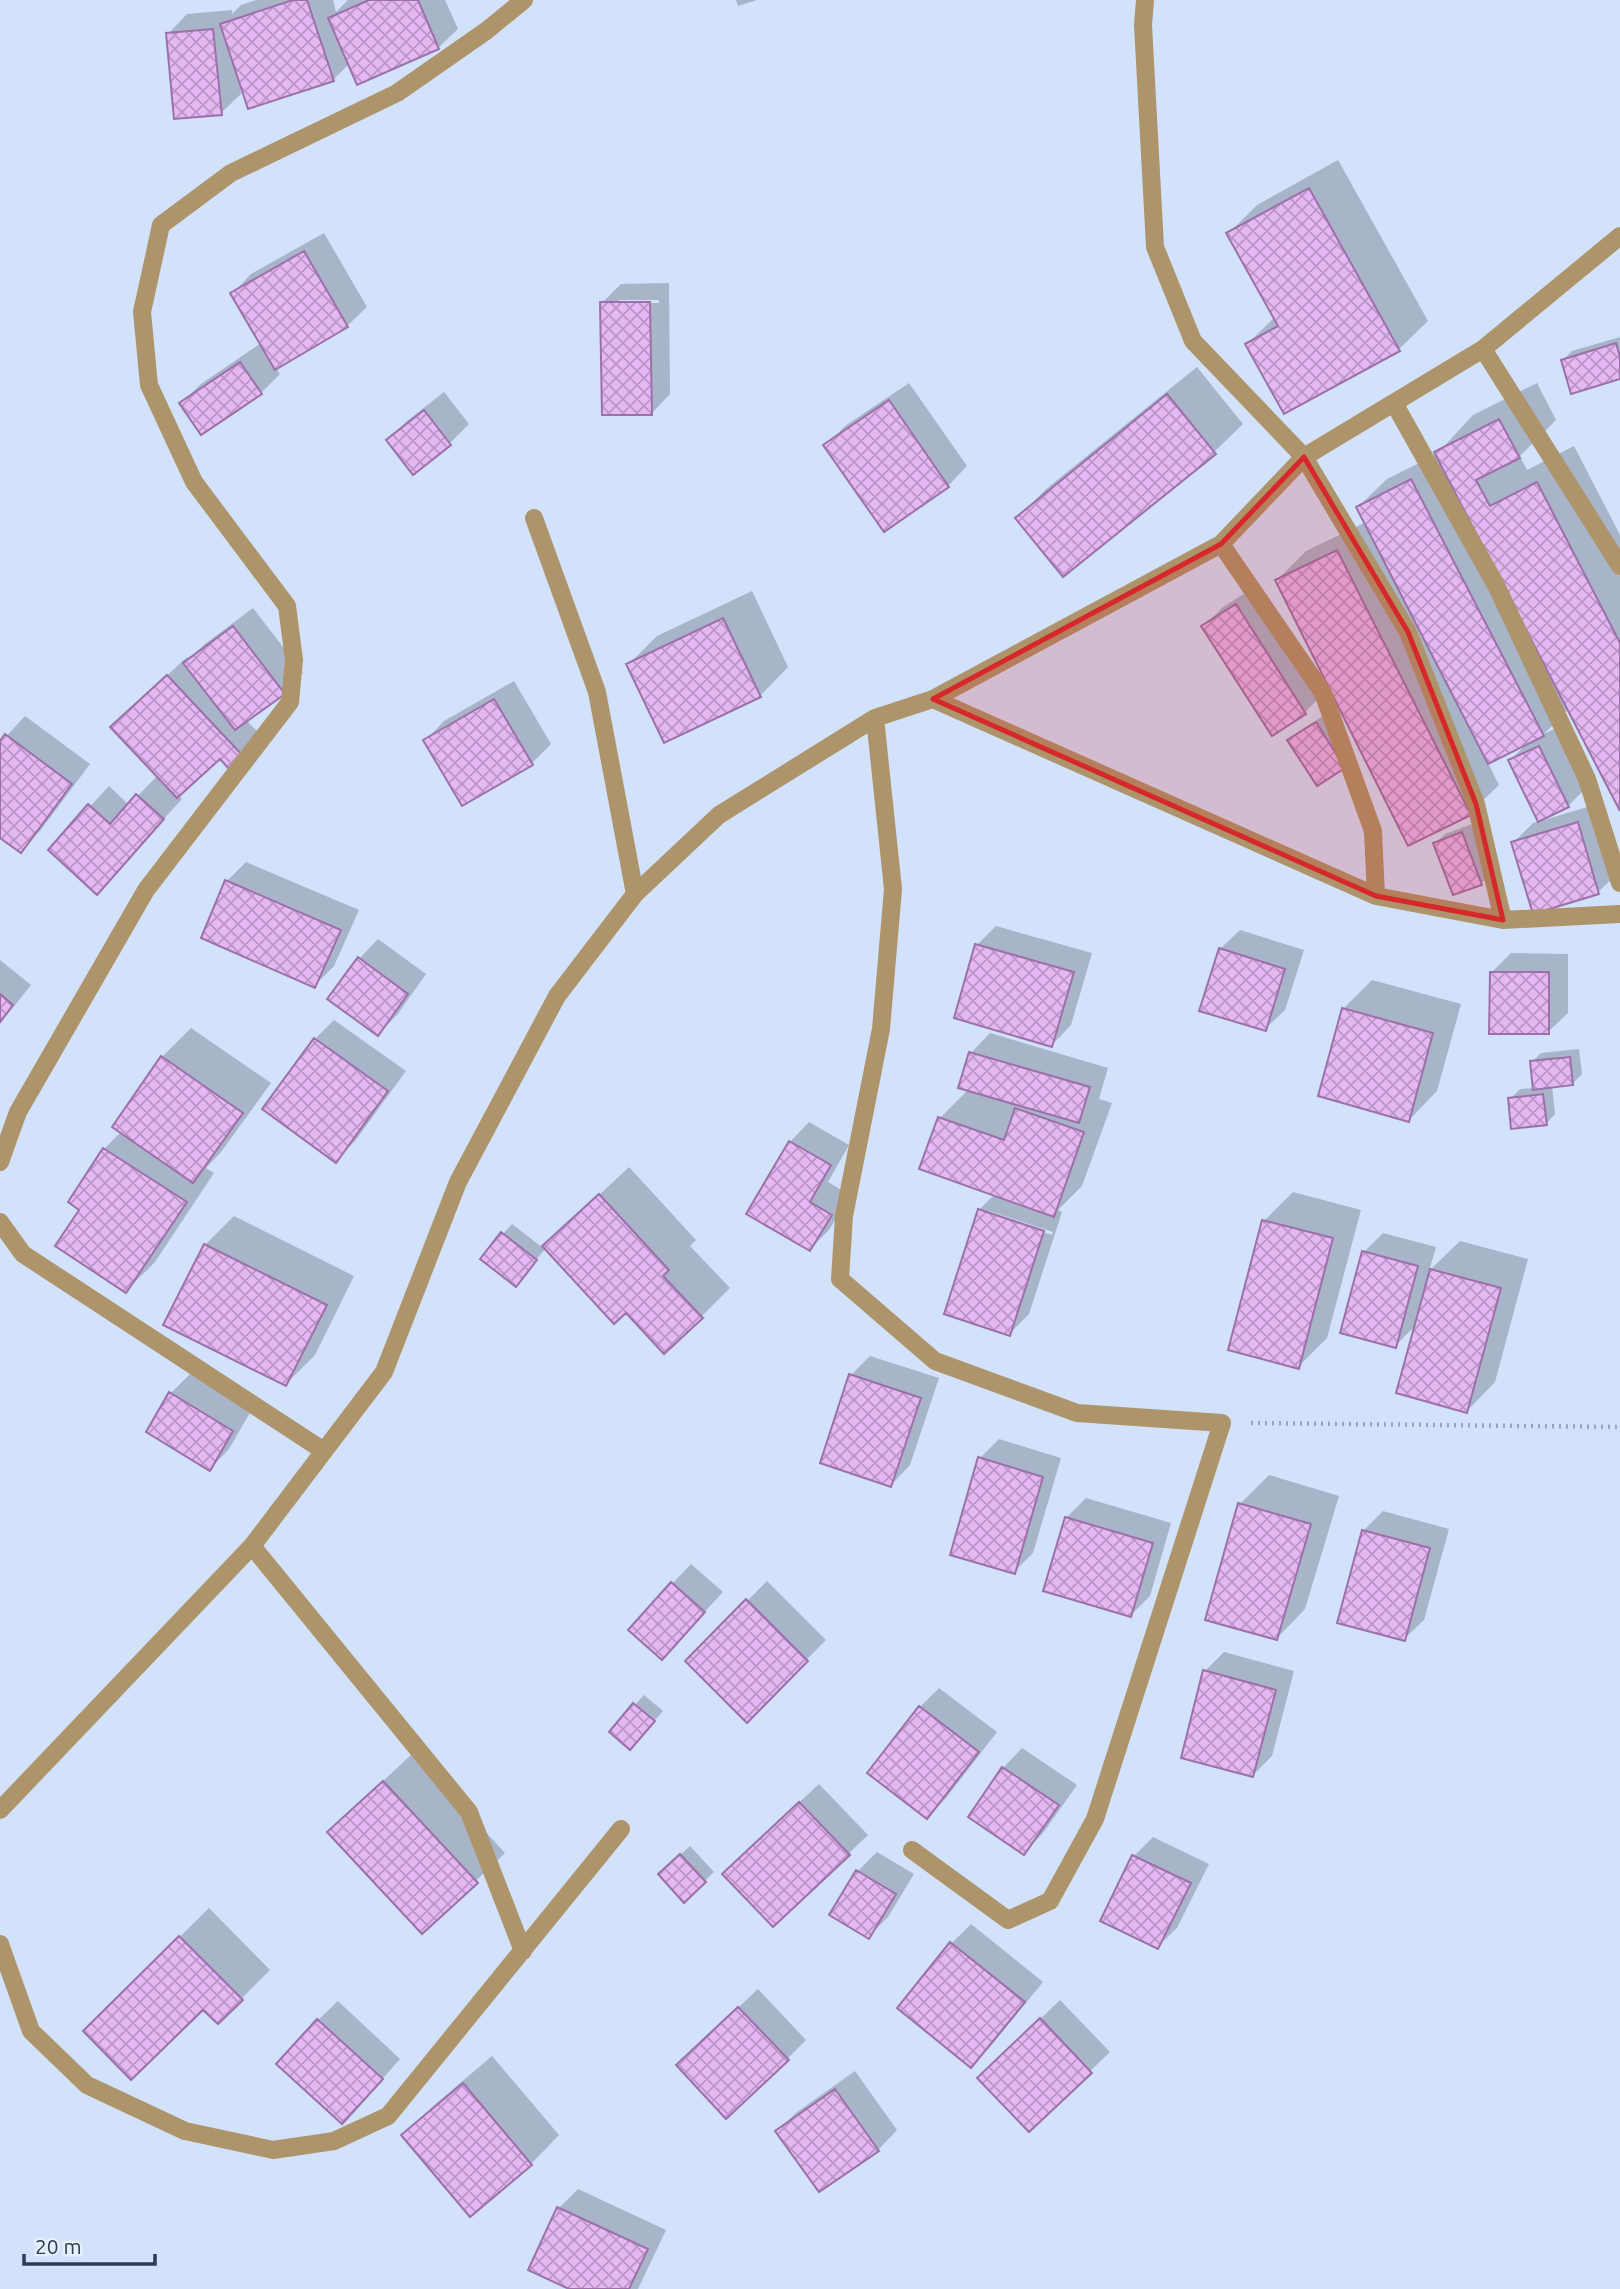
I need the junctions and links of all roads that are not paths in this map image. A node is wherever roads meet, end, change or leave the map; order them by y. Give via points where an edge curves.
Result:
1 (524, 0) edge
2 (1146, 0) edge
3 (1620, 236) edge
4 (1483, 349) junction
5 (1394, 403) junction
6 (1304, 457) junction
7 (534, 518) dead end
8 (1221, 544) junction
9 (1620, 566) edge
10 (933, 699) junction
11 (875, 718) junction
12 (1620, 883) edge
13 (635, 894) junction
14 (1376, 896) junction
15 (1620, 914) edge
16 (1503, 920) junction
17 (0, 1162) edge
18 (0, 1222) edge
19 (324, 1451) junction
20 (252, 1546) junction
21 (0, 1810) edge
22 (621, 1829) dead end
23 (912, 1850) dead end
24 (0, 1944) edge
25 (523, 1951) junction

1 - 17 street via 397,93 231,173 161,225 142,312 149,385 194,482 287,606 294,660 290,702 146,890 18,1112
2 - 6 street via 1143,24 1155,247 1194,341
3 - 4 street
4 - 5 street
4 - 9 street
5 - 6 street
5 - 12 street via 1497,587 1587,779
6 - 8 street
6 - 16 street via 1408,632 1476,803
7 - 13 street via 597,692
8 - 10 street
8 - 14 street via 1323,693 1373,831
10 - 11 street
10 - 14 street
11 - 13 street via 719,815
11 - 23 street via 892,889 881,1029 844,1216 840,1279 935,1360 948,1365 1077,1413 1222,1423 1095,1819 1050,1901 1008,1920
13 - 19 street via 557,996 458,1182 384,1372
14 - 16 street
15 - 16 street
18 - 19 street via 23,1254
19 - 20 street
20 - 21 street
20 - 25 street via 469,1812
22 - 25 street
24 - 25 street via 31,2031 87,2085 185,2131 273,2150 334,2141 388,2116

